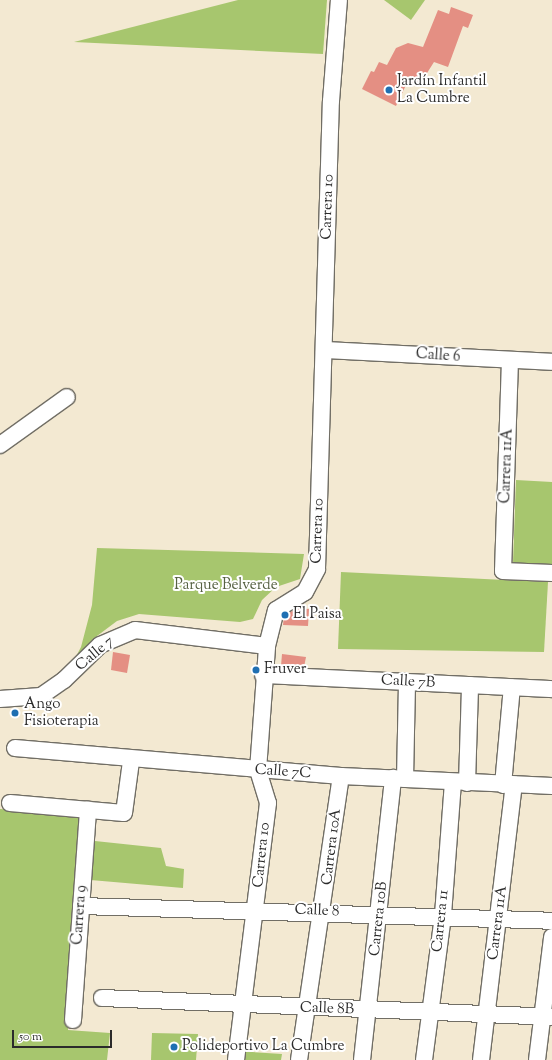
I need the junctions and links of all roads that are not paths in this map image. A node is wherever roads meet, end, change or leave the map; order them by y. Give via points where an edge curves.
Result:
1 (339, 0) edge
2 (324, 350) junction
3 (510, 360) junction
4 (552, 362) edge
5 (67, 396) dead end
6 (0, 445) edge
7 (552, 573) edge
8 (267, 646) junction
9 (264, 675) junction
10 (407, 682) junction
11 (470, 685) junction
12 (512, 687) junction
13 (552, 689) edge
14 (0, 699) edge
15 (15, 748) dead end
16 (131, 761) junction
17 (258, 770) junction
18 (341, 776) junction
19 (399, 778) junction
20 (460, 783) junction
21 (508, 785) junction
22 (552, 786) edge
23 (10, 803) dead end
24 (88, 810) junction
25 (81, 906) junction
26 (256, 909) junction
27 (324, 911) junction
28 (380, 912) junction
29 (443, 916) junction
30 (499, 918) junction
31 (552, 921) edge
32 (552, 937) edge
33 (102, 998) dead end
34 (243, 1006) junction
35 (305, 1008) junction
36 (368, 1011) junction
37 (430, 1013) junction
38 (487, 1015) junction
39 (546, 1017) edge
40 (73, 1020) dead end
41 (236, 1060) edge
42 (299, 1060) edge
43 (362, 1060) edge
44 (424, 1060) edge
45 (481, 1060) edge
46 (537, 1060) edge

1 - 2 street, Carrera 10 via 331,101
2 - 3 street, Calle 6
2 - 8 street, Carrera 10 via 317,569 305,592 276,610
3 - 4 street, Calle 6
3 - 7 street, Carrera 11A via 503,571
5 - 6 street
8 - 9 street, Carrera 10
8 - 14 street, Calle 7 via 135,630 100,645 64,680 41,696
9 - 10 street, Calle 7B
9 - 17 street, Carrera 10
10 - 11 street, Calle 7B
10 - 19 street, Carrera 10B
11 - 12 street, Calle 7B
11 - 20 street, Carrera 11
12 - 13 street, Calle 7B
12 - 21 street, Carrera 11A
15 - 16 street, Calle 7C
16 - 17 street, Calle 7C
16 - 24 street via 124,813
17 - 18 street, Calle 7C
17 - 26 street, Carrera 10 via 268,803
18 - 19 street, Calle 7C
18 - 27 street, Carrera 10A
19 - 20 street, Calle 7C
19 - 28 street, Carrera 10B
20 - 21 street, Calle 7C
20 - 29 street, Carrera 11
21 - 22 street, Calle 7C
21 - 30 street, Carrera 11A
23 - 24 street
24 - 25 street, Carrera 9
25 - 26 street, Calle 8
25 - 40 street, Carrera 9
26 - 27 street, Calle 8
26 - 34 street, Carrera 10
27 - 28 street, Calle 8
27 - 35 street, Carrera 10A
28 - 29 street, Calle 8
28 - 36 street, Carrera 10B
29 - 30 street, Calle 8
29 - 37 street, Carrera 11
30 - 31 street, Calle 8
30 - 38 street, Carrera 11A
32 - 39 street
33 - 34 street, Calle 8B
34 - 35 street, Calle 8B
34 - 41 street, Carrera 10
35 - 36 street, Calle 8B
35 - 42 street, Carrera 10A
36 - 37 street, Calle 8B
36 - 43 street, Carrera 10B
37 - 38 street, Calle 8B
37 - 44 street, Carrera 11
38 - 39 street, Calle 8B
38 - 45 street, Carrera 11A
39 - 46 street

